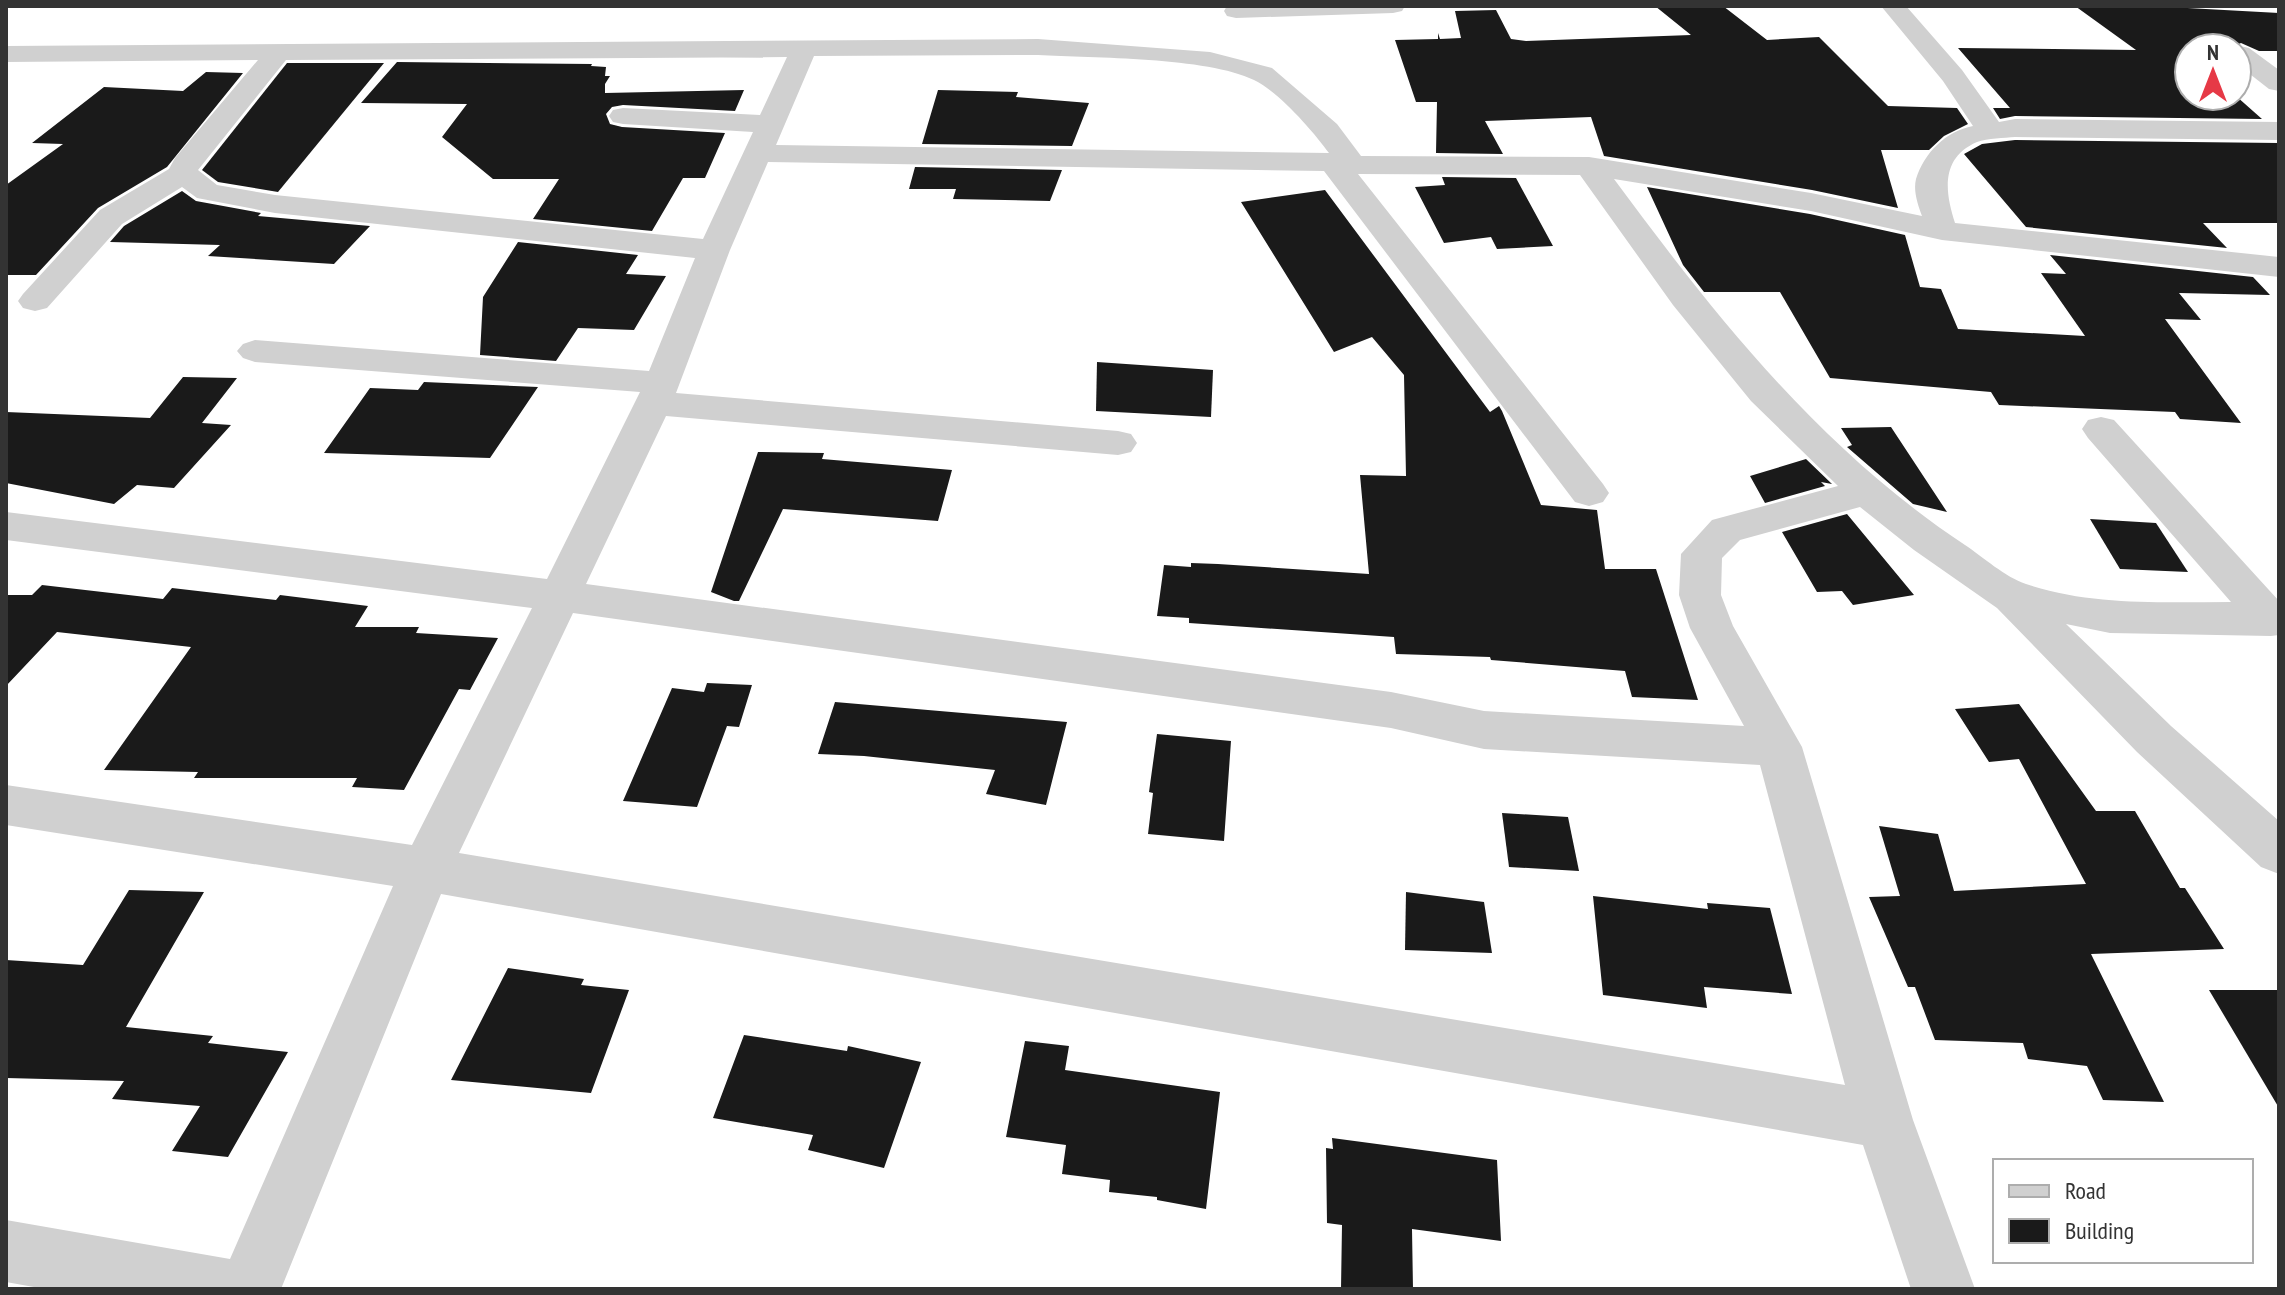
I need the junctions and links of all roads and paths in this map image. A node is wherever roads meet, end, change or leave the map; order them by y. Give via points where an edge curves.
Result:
1 (1393, 6) edge
2 (1893, 6) edge
3 (1234, 9) edge
4 (804, 49) junction
5 (279, 52) junction
6 (6, 54) edge
7 (1210, 60) junction
8 (2253, 64) edge
9 (2279, 83) edge
10 (623, 116) dead end
11 (1991, 131) junction
12 (2279, 131) edge
13 (764, 138) junction
14 (1343, 164) junction
15 (1589, 166) junction
16 (183, 173) junction
17 (1942, 231) junction
18 (714, 250) junction
19 (2279, 267) edge
20 (35, 301) dead end
21 (255, 351) dead end
22 (658, 393) junction
23 (2101, 429) dead end
24 (1118, 443) dead end
25 (1867, 492) junction
26 (1589, 493) dead end
27 (6, 526) edge
28 (560, 596) junction
29 (2012, 597) junction
30 (2275, 619) edge
31 (1779, 747) junction
32 (6, 805) edge
33 (2279, 852) edge
34 (426, 869) junction
35 (1884, 1120) junction
36 (6, 1251) edge
37 (225, 1289) edge
38 (249, 1289) edge
39 (1943, 1289) edge

1 - 3 street
2 - 11 street via 1953,76
3 - 7 street via 1233,23
4 - 5 street
4 - 7 street via 1038,47
4 - 13 street
5 - 6 street
5 - 16 street via 185,164
7 - 14 street via 1263,74 1280,86 1327,130
8 - 9 street
10 - 13 street
11 - 12 street
11 - 17 street via 1969,135 1945,152 1931,180
13 - 14 street
13 - 18 street
14 - 15 street
14 - 26 street
15 - 17 street via 1811,202
15 - 25 street via 1685,298 1764,393
16 - 18 street via 208,192 275,204
16 - 20 street via 111,217
17 - 19 street
18 - 22 street
21 - 22 street via 352,356
22 - 24 street
22 - 28 street
23 - 30 street
25 - 29 street
25 - 31 street via 1726,530 1702,554 1700,595 1712,628
27 - 28 street
28 - 31 street via 1391,710 1484,730
28 - 34 street
29 - 30 street via 2110,617
29 - 33 street via 2154,739
31 - 35 street
32 - 34 street
34 - 35 street
34 - 38 street
35 - 39 street
36 - 37 street

